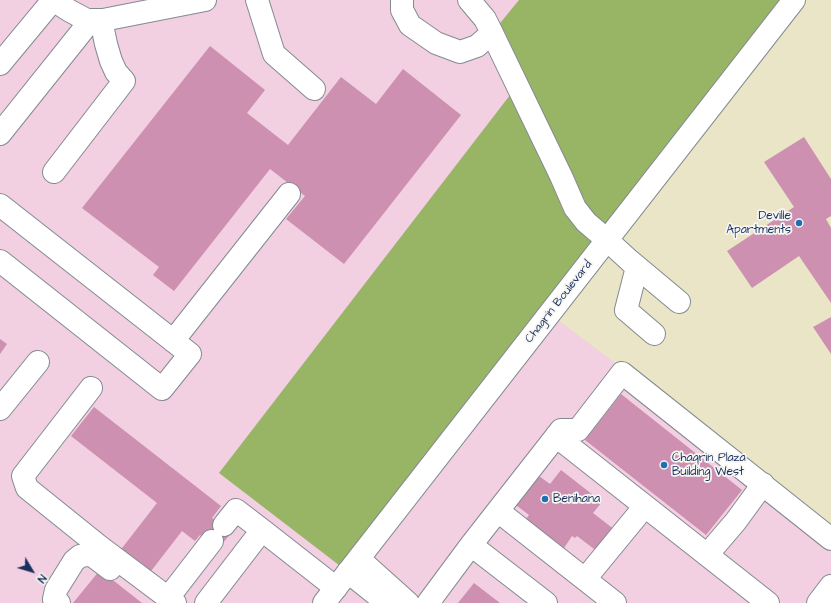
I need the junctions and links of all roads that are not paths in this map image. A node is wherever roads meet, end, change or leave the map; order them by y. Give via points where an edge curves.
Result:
1 (53, 0) edge
2 (205, 0) edge
3 (257, 0) edge
4 (402, 0) edge
5 (469, 0) edge
6 (794, 0) edge
7 (96, 20) junction
8 (492, 34) junction
9 (0, 64) edge
10 (314, 90) dead end
11 (0, 134) edge
12 (54, 172) dead end
13 (289, 194) dead end
14 (0, 205) edge
15 (607, 240) junction
16 (0, 261) edge
17 (637, 267) junction
18 (679, 302) dead end
19 (654, 334) dead end
20 (173, 341) junction
21 (38, 362) dead end
22 (91, 388) dead end
23 (0, 409) edge
24 (556, 436) junction
25 (763, 484) junction
26 (645, 506) junction
27 (498, 510) junction
28 (262, 530) junction
29 (831, 539) edge
30 (471, 545) junction
31 (707, 555) junction
32 (585, 580) junction
33 (340, 586) edge
34 (831, 586) edge
35 (164, 601) edge
36 (60, 603) edge
37 (206, 603) edge
38 (387, 603) edge
39 (408, 603) edge
40 (428, 603) edge
41 (546, 603) edge
42 (615, 603) edge
43 (768, 603) edge
44 (818, 603) edge

1 - 7 main road via 87,20
1 - 9 main road
2 - 7 main road
3 - 10 main road via 274,54
4 - 8 main road via 402,10 410,25 436,43 454,50 460,52 477,46
5 - 8 main road
6 - 15 main road, Chagrin Boulevard
7 - 11 main road
7 - 12 main road via 116,72 124,81
8 - 15 main road via 575,208 586,222
13 - 20 main road
14 - 20 main road
15 - 17 main road
15 - 33 main road, Chagrin Boulevard
16 - 20 main road via 162,390 190,354
17 - 18 main road
17 - 19 main road via 626,310
21 - 23 main road
22 - 35 main road via 23,476 27,488
24 - 25 main road via 561,430 578,430 622,372
24 - 26 main road
24 - 27 main road
25 - 29 main road
25 - 31 main road
26 - 31 main road
26 - 32 main road
27 - 30 main road
27 - 32 main road
28 - 33 main road
28 - 35 main road via 236,510
28 - 37 main road
30 - 40 main road
30 - 41 main road
31 - 43 main road
32 - 42 main road
33 - 38 main road
33 - 39 main road
34 - 44 main road
35 - 36 main road via 94,556 88,555 80,556 74,561 56,590 54,599

